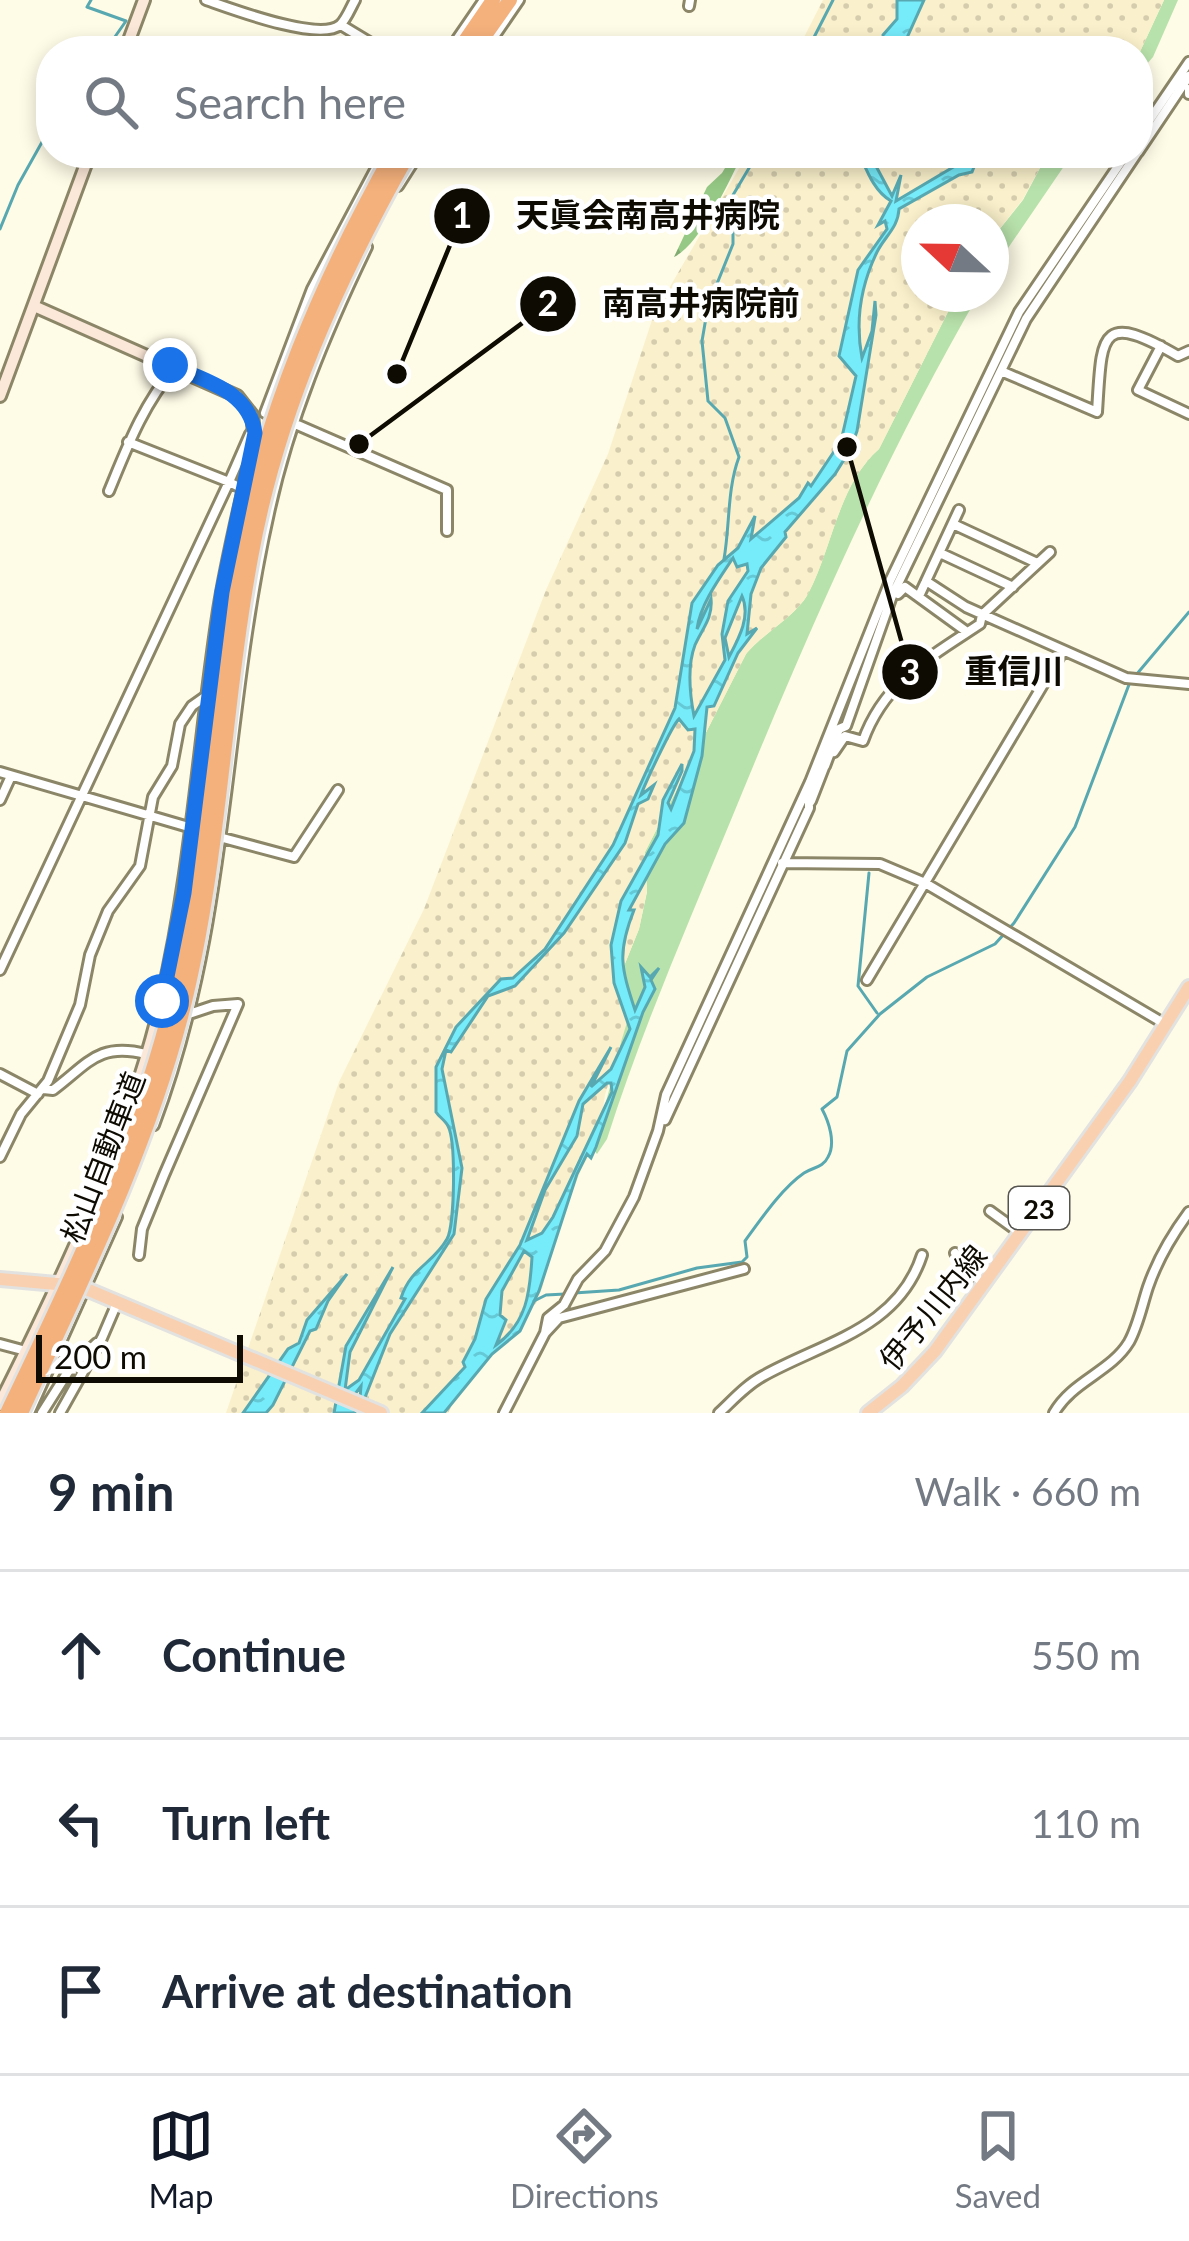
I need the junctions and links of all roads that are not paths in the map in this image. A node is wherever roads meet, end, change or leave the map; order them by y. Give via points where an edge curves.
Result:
1 (144, 0) edge
2 (206, 0) edge
3 (355, 0) edge
4 (484, 0) edge
5 (493, 0) edge
6 (510, 0) edge
7 (519, 0) edge
8 (229, 4) edge
9 (341, 25) junction
10 (131, 36) edge
11 (359, 36) edge
12 (459, 36) edge
13 (468, 36) edge
14 (485, 36) edge
15 (494, 36) edge
16 (1189, 62) edge
17 (1189, 76) edge
18 (1153, 115) edge
19 (1153, 129) edge
20 (85, 168) edge
21 (376, 168) edge
22 (386, 168) edge
23 (401, 168) edge
24 (410, 168) edge
25 (1117, 168) edge
26 (1126, 168) edge
27 (34, 306) junction
28 (1161, 346) junction
29 (1189, 352) edge
30 (175, 367) junction
31 (1001, 371) junction
32 (0, 396) edge
33 (258, 414) junction
34 (1189, 414) edge
35 (295, 423) junction
36 (255, 433) junction
37 (128, 442) junction
38 (229, 482) junction
39 (242, 488) junction
40 (110, 491) dead end
41 (959, 510) dead end
42 (953, 524) junction
43 (447, 531) dead end
44 (1050, 552) dead end
45 (940, 553) junction
46 (1037, 563) junction
47 (926, 581) junction
48 (1013, 586) junction
49 (919, 596) junction
50 (982, 615) junction
51 (882, 622) junction
52 (967, 632) junction
53 (864, 644) junction
54 (1063, 651) junction
55 (1189, 684) edge
56 (209, 694) junction
57 (825, 766) junction
58 (0, 772) edge
59 (11, 776) junction
60 (810, 782) junction
61 (338, 790) dead end
62 (83, 798) junction
63 (0, 800) edge
64 (809, 808) junction
65 (149, 817) junction
66 (193, 829) junction
67 (223, 838) junction
68 (782, 863) junction
69 (925, 883) junction
70 (0, 970) edge
71 (867, 980) dead end
72 (1189, 987) edge
73 (190, 1014) junction
74 (1166, 1024) junction
75 (146, 1054) junction
76 (0, 1074) edge
77 (41, 1091) junction
78 (658, 1131) junction
79 (0, 1157) edge
80 (990, 1211) dead end
81 (1189, 1213) edge
82 (1021, 1233) junction
83 (955, 1253) dead end
84 (139, 1255) dead end
85 (922, 1255) dead end
86 (744, 1269) dead end
87 (0, 1279) edge
88 (58, 1281) junction
89 (984, 1284) junction
90 (87, 1289) junction
91 (121, 1302) junction
92 (545, 1333) junction
93 (103, 1338) junction
94 (0, 1344) edge
95 (26, 1351) junction
96 (0, 1403) edge
97 (7, 1413) edge
98 (20, 1413) edge
99 (29, 1413) edge
100 (42, 1413) edge
101 (60, 1413) edge
102 (381, 1413) edge
103 (504, 1413) edge
104 (719, 1413) edge
105 (868, 1413) edge
106 (1054, 1413) edge

1 - 10 street
2 - 8 street
3 - 9 street
4 - 12 street
5 - 13 highway
6 - 14 highway
7 - 15 street
8 - 9 street via 322,32
9 - 11 street
16 - 18 street
17 - 19 street
20 - 27 street
21 - 33 street
22 - 97 highway, 松山自動車道, bridge via 322,292 253,488 193,892 152,1071 96,1220
23 - 98 highway, 松山自動車道, bridge via 334,296 281,432 251,558 206,894 181,1018 140,1145
24 - 35 street via 344,296
25 - 53 street via 1019,312
26 - 31 street via 1026,319
27 - 30 street
27 - 32 street
28 - 29 street via 1178,356
28 - 31 street via 1118,330 1108,337 1097,412
28 - 34 street via 1138,390
30 - 33 street
30 - 37 street
31 - 51 street
33 - 35 street
33 - 36 street
35 - 43 street via 447,490
35 - 67 street via 260,560
36 - 38 street
36 - 39 street
37 - 38 street
37 - 40 street
38 - 39 street
38 - 62 street
39 - 56 street
41 - 42 street
42 - 45 street
42 - 46 street
44 - 46 street
45 - 47 street
45 - 48 street
46 - 48 street
47 - 49 street
47 - 50 street
48 - 50 street
49 - 51 street via 901,589
49 - 52 street
50 - 52 street
50 - 54 street
51 - 53 street
51 - 57 street
52 - 57 street via 905,676 874,709 863,741 845,736
53 - 60 street
54 - 55 street via 1126,678
54 - 69 street
56 - 65 street via 180,724
56 - 66 street
57 - 64 street
58 - 59 street
59 - 62 street
59 - 63 street
60 - 64 street
60 - 78 street via 666,1095
61 - 67 street via 293,857
62 - 65 street
62 - 70 street
64 - 68 street
65 - 66 street
65 - 77 street via 140,866 108,911 70,1032
66 - 75 street
67 - 73 street
68 - 69 street via 880,864
68 - 78 street
69 - 71 street
69 - 74 street
72 - 74 main road, 伊予川内線 / 23
73 - 84 street via 238,1004 142,1229
73 - 90 street
74 - 82 main road, 伊予川内線 / 23
75 - 77 street via 108,1052
75 - 88 street
76 - 77 street
77 - 79 street
78 - 92 street via 604,1251 548,1318
80 - 82 street
81 - 106 street via 1150,1280 1131,1339
82 - 89 main road, 伊予川内線 / 23
83 - 89 street
85 - 104 street via 880,1319 763,1376
86 - 92 street via 572,1312
87 - 88 main road
88 - 90 main road
88 - 95 street
89 - 105 main road, 伊予川内線 / 23 via 935,1351
90 - 91 main road
90 - 99 street
91 - 93 street
91 - 102 main road
92 - 103 street
93 - 100 street via 70,1367
93 - 101 street
94 - 95 street
95 - 96 street

